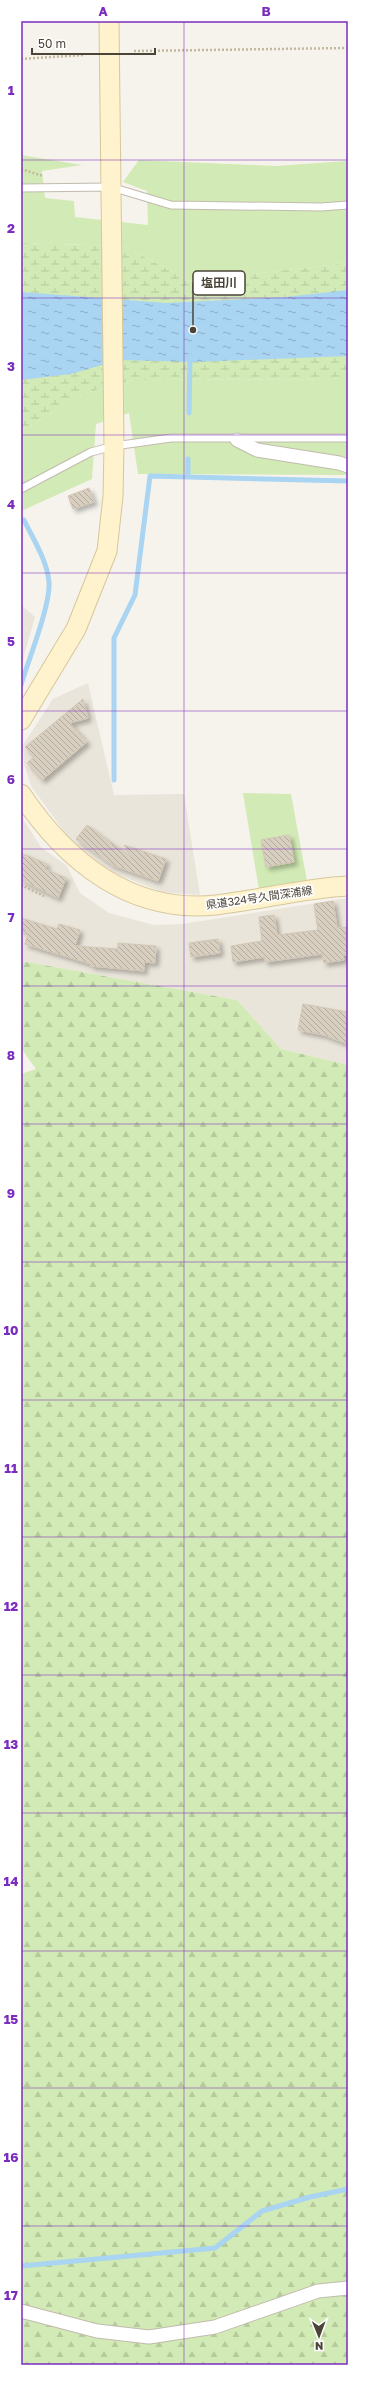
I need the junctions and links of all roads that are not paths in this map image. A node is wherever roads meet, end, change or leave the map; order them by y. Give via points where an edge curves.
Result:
1 (109, 21) edge
2 (111, 187) junction
3 (21, 188) edge
4 (348, 205) edge
5 (348, 438) edge
6 (238, 440) junction
7 (114, 446) junction
8 (348, 466) edge
9 (21, 489) edge
10 (21, 720) edge
11 (21, 794) edge
12 (348, 886) edge
13 (348, 2288) edge
14 (21, 2311) edge

1 - 2 street
2 - 3 lane
2 - 4 lane via 171,205
2 - 7 street
5 - 6 lane
6 - 7 lane via 171,438
6 - 8 street via 257,450
7 - 9 lane via 90,452
7 - 10 street via 113,496 107,551 76,629
11 - 12 street, 県道324号久間深浦線 via 38,820 68,853 100,878 138,897 175,906 215,905
13 - 14 street via 318,2291 215,2327 149,2336 97,2331

